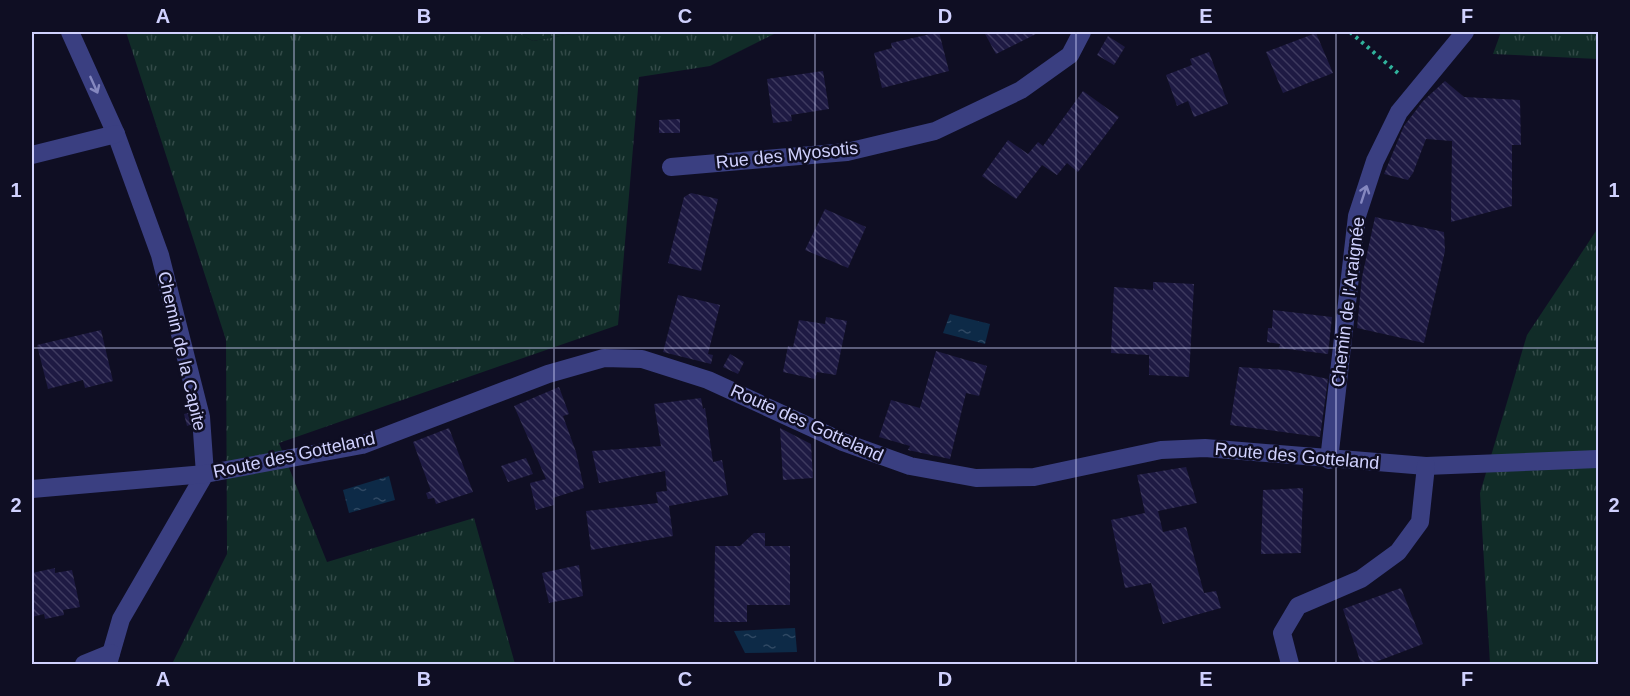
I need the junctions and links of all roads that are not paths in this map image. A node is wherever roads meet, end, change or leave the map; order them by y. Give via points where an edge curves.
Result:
1 (70, 32) edge
2 (1082, 32) edge
3 (1465, 32) edge
4 (116, 134) junction
5 (32, 155) edge
6 (671, 167) dead end
7 (1599, 459) edge
8 (1329, 460) junction
9 (1426, 466) junction
10 (205, 474) junction
11 (32, 489) edge
12 (110, 659) edge
13 (84, 664) edge
14 (1290, 664) edge

1 -> 4 street, Chemin de la Capite
2 - 6 street, Rue des Myosotis via 1070,55 1021,90 935,131 847,152
8 -> 3 street, Chemin de l'Araignée via 1357,216 1375,161 1399,112
4 - 5 street
4 - 10 street, Chemin de la Capite via 160,255 201,417
7 - 9 street, Route des Gotteland
8 - 9 street, Route des Gotteland
8 - 10 street, Route des Gotteland via 1205,448 1161,450 1034,477 976,478 910,466 843,442 708,380 642,359 604,358 362,445
9 - 14 street via 1420,522 1398,552 1361,579 1298,606 1282,633
10 - 11 street, Route des Gotteland
10 - 12 street via 121,619
12 - 13 street

